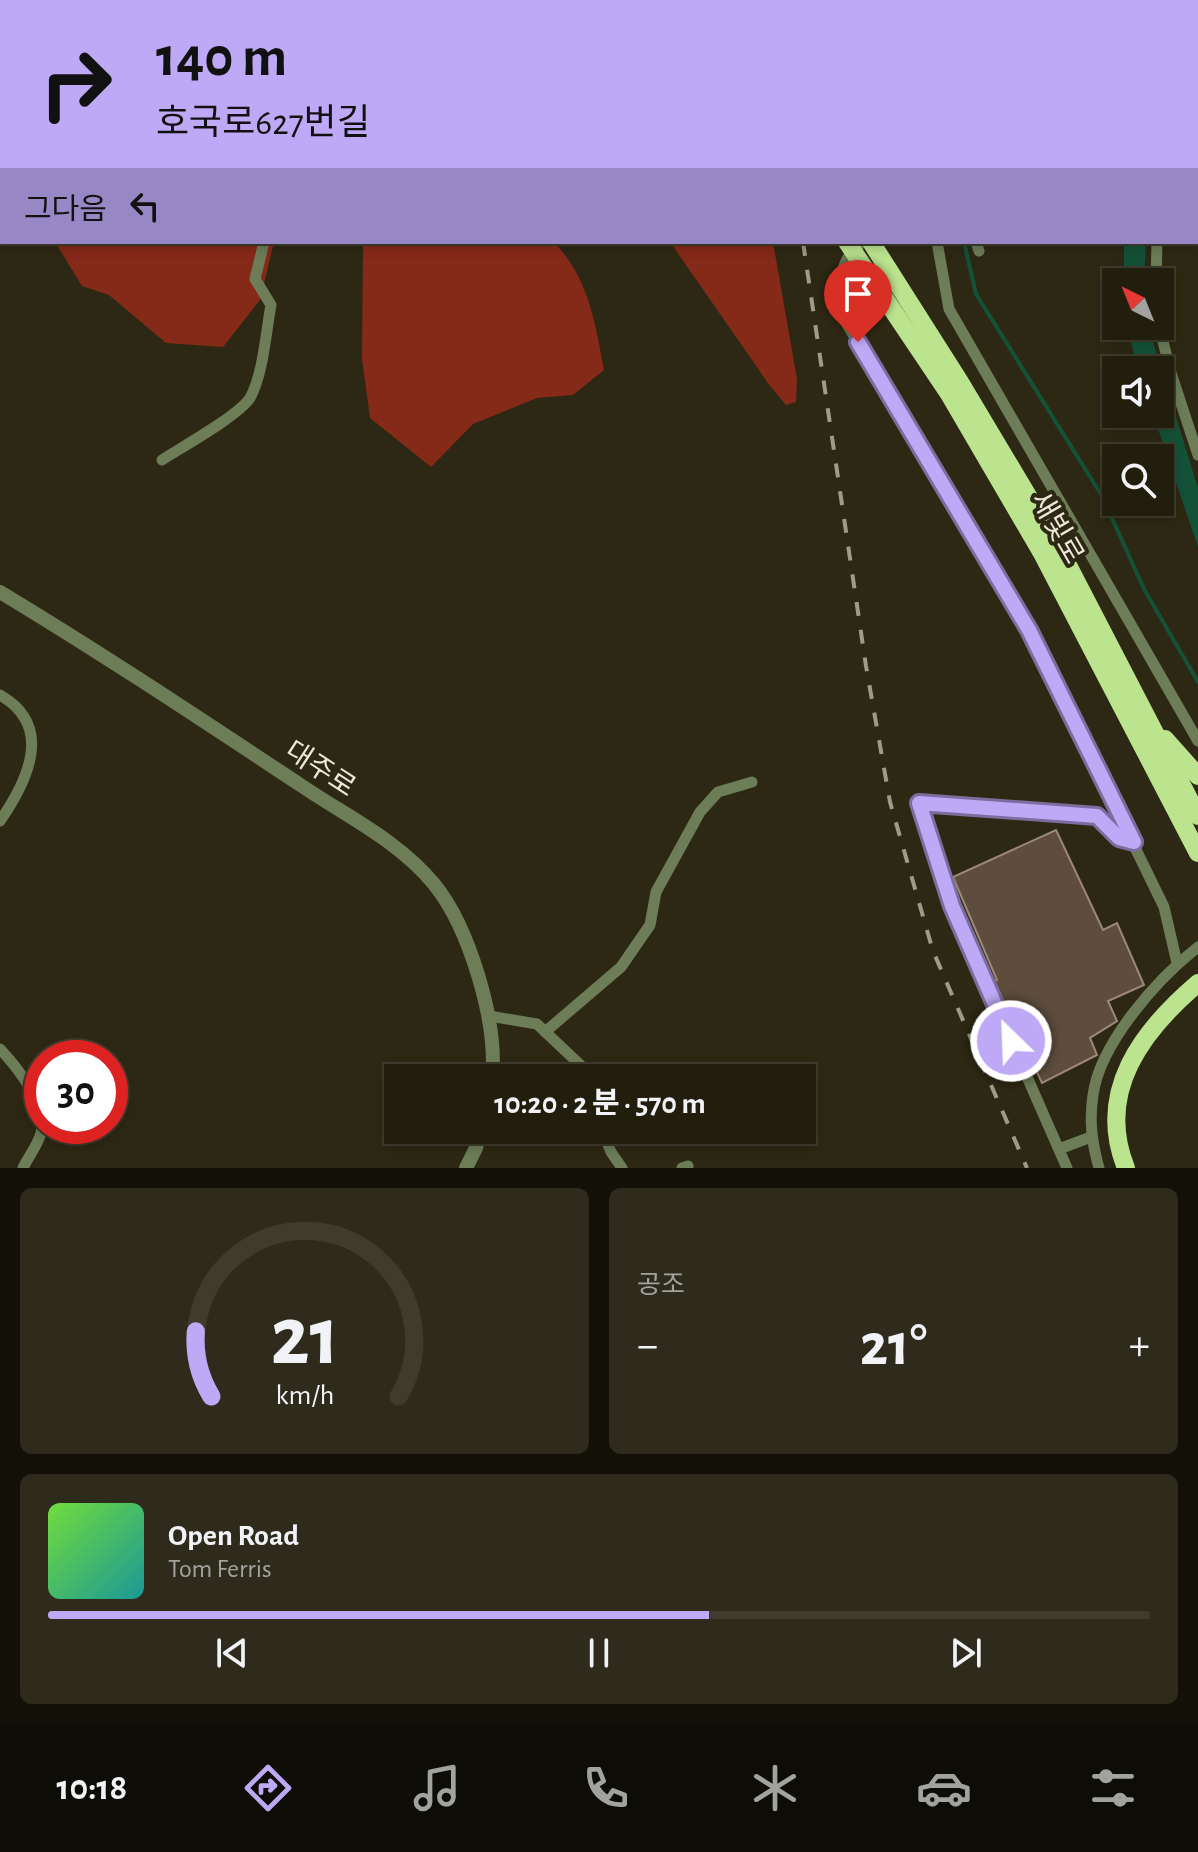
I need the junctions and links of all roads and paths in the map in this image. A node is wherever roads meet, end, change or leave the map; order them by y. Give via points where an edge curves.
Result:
1 (264, 244) edge
2 (848, 244) edge
3 (860, 244) edge
4 (937, 244) edge
5 (1157, 244) edge
6 (875, 249) edge
7 (1156, 268) edge
8 (1163, 340) edge
9 (1198, 455) edge
10 (162, 460) dead end
11 (0, 592) edge
12 (0, 695) edge
13 (1148, 719) junction
14 (1198, 741) edge
15 (1198, 776) edge
16 (752, 782) dead end
17 (1198, 816) edge
18 (0, 821) edge
19 (1134, 842) junction
20 (1198, 853) edge
21 (1198, 947) edge
22 (1177, 963) junction
23 (1198, 983) edge
24 (1198, 995) edge
25 (489, 1016) junction
26 (545, 1032) junction
27 (0, 1049) edge
28 (491, 1064) edge
29 (579, 1064) edge
30 (1091, 1137) junction
31 (477, 1144) edge
32 (608, 1144) edge
33 (1059, 1149) junction
34 (23, 1168) edge
35 (466, 1168) edge
36 (622, 1168) edge
37 (1067, 1168) edge
38 (1099, 1168) edge
39 (1126, 1168) edge
40 (1135, 1168) edge

1 - 10 street via 255,279 271,305 249,399
2 - 20 highway, 새빛로 via 949,394 1043,555
3 - 19 street via 851,250 839,277 842,316 1029,630
4 - 14 street via 949,309
5 - 7 street
6 - 13 highway, 새빛로 via 1059,548
8 - 9 street
11 - 25 street, 대주로 via 392,844 434,884 469,948
12 - 18 street via 16,704 29,728 32,762
13 - 15 highway
13 - 17 highway, 새빛로
16 - 26 street via 718,792 700,812 656,892 650,925 621,967
19 - 22 street via 1164,907
19 - 33 street via 1119,838 1097,816 919,803 952,906
21 - 22 street
22 - 30 street via 1132,1014 1106,1057 1093,1092
23 - 39 highway via 1136,1047 1124,1076 1117,1120
24 - 40 highway via 1165,1026 1143,1056 1133,1082 1127,1120
25 - 26 street via 537,1024
25 - 28 street, 대주로
26 - 29 street
27 - 34 street via 17,1067 40,1113 41,1133
30 - 33 street
30 - 38 street
31 - 35 street
32 - 36 street
33 - 37 street

